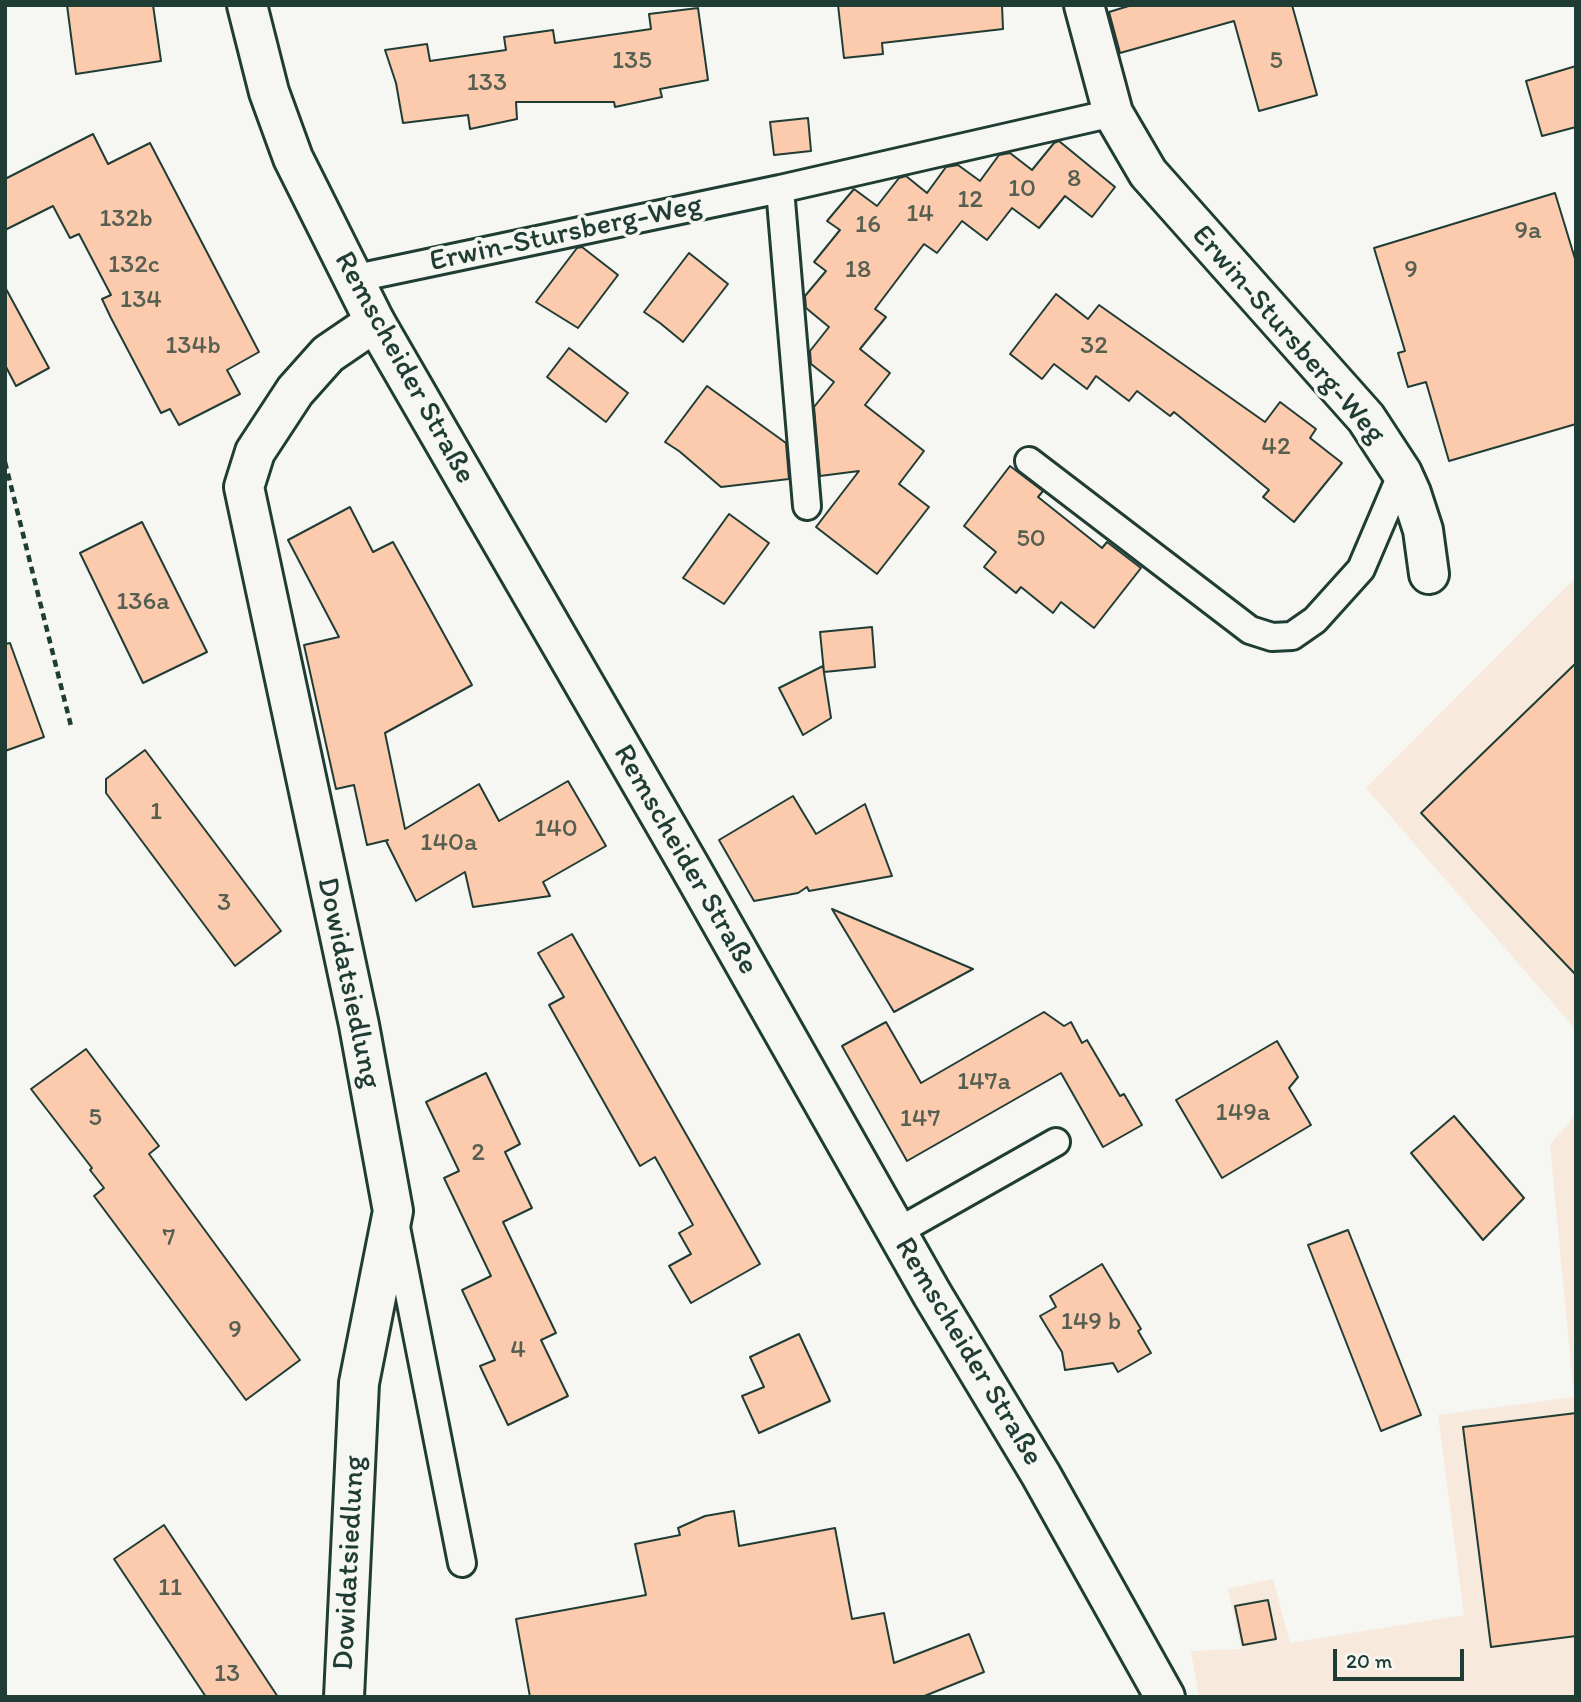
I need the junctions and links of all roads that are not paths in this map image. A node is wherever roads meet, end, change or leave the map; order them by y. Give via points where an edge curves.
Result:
1 (247, 5) edge
2 (1084, 5) edge
3 (1113, 113) junction
4 (780, 189) junction
5 (352, 279) junction
6 (375, 322) junction
7 (1029, 461) dead end
8 (1402, 473) junction
9 (807, 506) dead end
10 (1429, 573) dead end
11 (1056, 1142) dead end
12 (393, 1211) junction
13 (897, 1232) junction
14 (462, 1563) dead end
15 (344, 1697) edge
16 (1165, 1697) edge

1 - 5 street, Remscheider Straße via 269,92 293,158
2 - 3 street, Erwin-Stursberg-Weg
3 - 4 lane, Erwin-Stursberg-Weg
3 - 8 street, Erwin-Stursberg-Weg via 1148,173 1366,418
4 - 5 lane, Erwin-Stursberg-Weg
4 - 9 lane
5 - 6 street, Remscheider Straße
6 - 12 street, Dowidatsiedlung via 328,354 296,391 255,453 244,487 359,1025
6 - 13 street, Remscheider Straße
7 - 8 lane via 1250,630 1272,637 1292,636 1315,620 1362,569
8 - 10 street, Erwin-Stursberg-Weg via 1423,530
11 - 13 lane
12 - 14 lane
12 - 15 street, Dowidatsiedlung via 359,1383
13 - 16 street, Remscheider Straße

